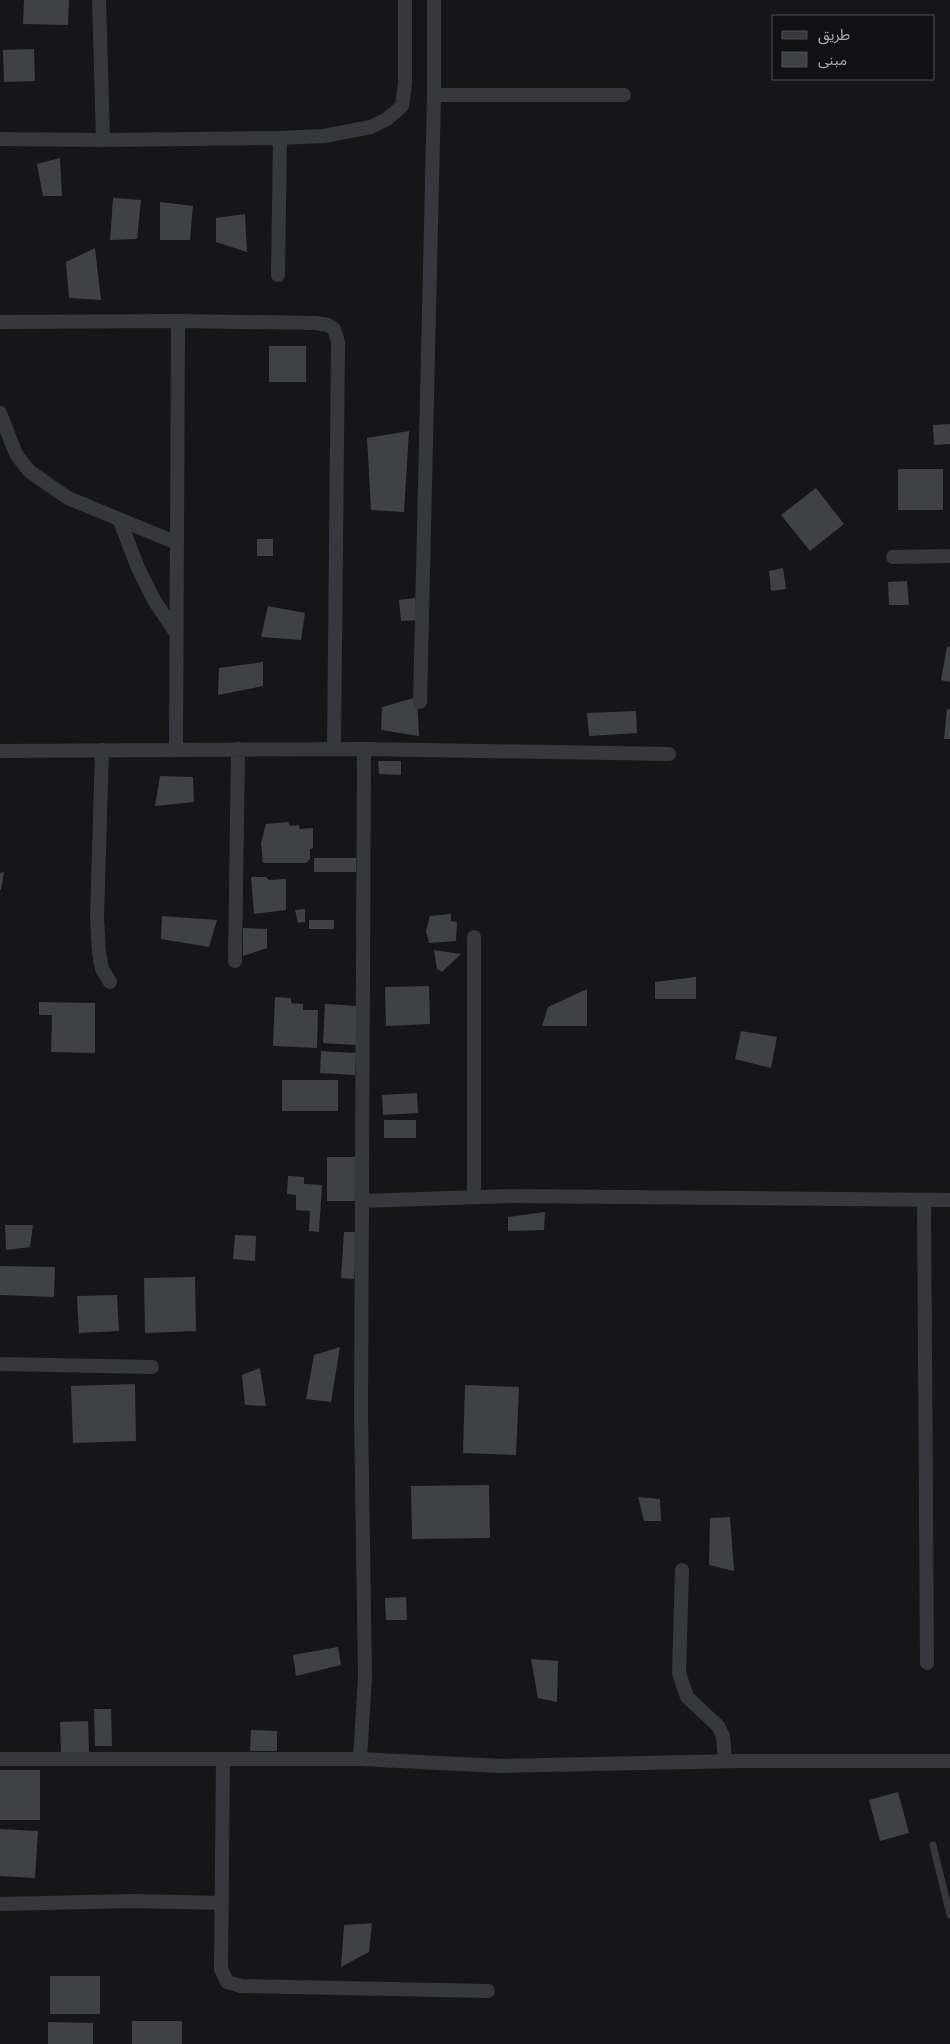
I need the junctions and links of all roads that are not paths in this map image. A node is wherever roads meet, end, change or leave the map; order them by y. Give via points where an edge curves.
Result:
1 (100, 0) edge
2 (405, 0) edge
3 (434, 0) edge
4 (434, 95) junction
5 (624, 95) dead end
6 (280, 138) junction
7 (0, 139) edge
8 (103, 140) junction
9 (278, 275) dead end
10 (178, 321) junction
11 (0, 322) edge
12 (0, 413) edge
13 (120, 521) junction
14 (177, 543) junction
15 (950, 556) edge
16 (892, 557) dead end
17 (176, 633) junction
18 (420, 702) dead end
19 (176, 749) junction
20 (238, 749) junction
21 (334, 749) junction
22 (364, 749) junction
23 (102, 750) junction
24 (0, 751) edge
25 (669, 754) dead end
26 (474, 937) dead end
27 (235, 961) dead end
28 (110, 982) dead end
29 (474, 1197) junction
30 (362, 1200) junction
31 (924, 1200) junction
32 (950, 1200) edge
33 (0, 1364) edge
34 (152, 1366) dead end
35 (682, 1570) dead end
36 (927, 1663) dead end
37 (0, 1759) edge
38 (223, 1759) junction
39 (360, 1760) junction
40 (725, 1761) junction
41 (950, 1761) edge
42 (933, 1846) dead end
43 (222, 1903) junction
44 (0, 1904) edge
45 (950, 1915) edge
46 (488, 1991) dead end

1 - 8 street
2 - 6 street via 402,106 387,120 371,126 324,136
3 - 4 street
4 - 5 street
4 - 18 street
6 - 8 street
6 - 9 street
7 - 8 street
10 - 11 street
10 - 14 street
10 - 21 street via 316,323 334,330 338,342
12 - 13 street via 16,454 28,471 68,498
13 - 14 street
13 - 17 street via 138,568
14 - 17 street
15 - 16 street
17 - 19 street
19 - 20 street
19 - 23 street
20 - 21 street
20 - 27 street
21 - 22 street
22 - 25 street
22 - 30 street
23 - 24 street
23 - 28 street via 97,918 102,969
26 - 29 street
29 - 30 street
29 - 31 street
30 - 39 street via 365,1676
31 - 32 street
31 - 36 street
33 - 34 street
35 - 40 street via 679,1673 687,1697 718,1726
37 - 38 street
38 - 39 street
38 - 43 street
39 - 40 street via 500,1766
40 - 41 street
42 - 45 lane
43 - 44 street
43 - 46 street via 221,1969 227,1982 241,1986

